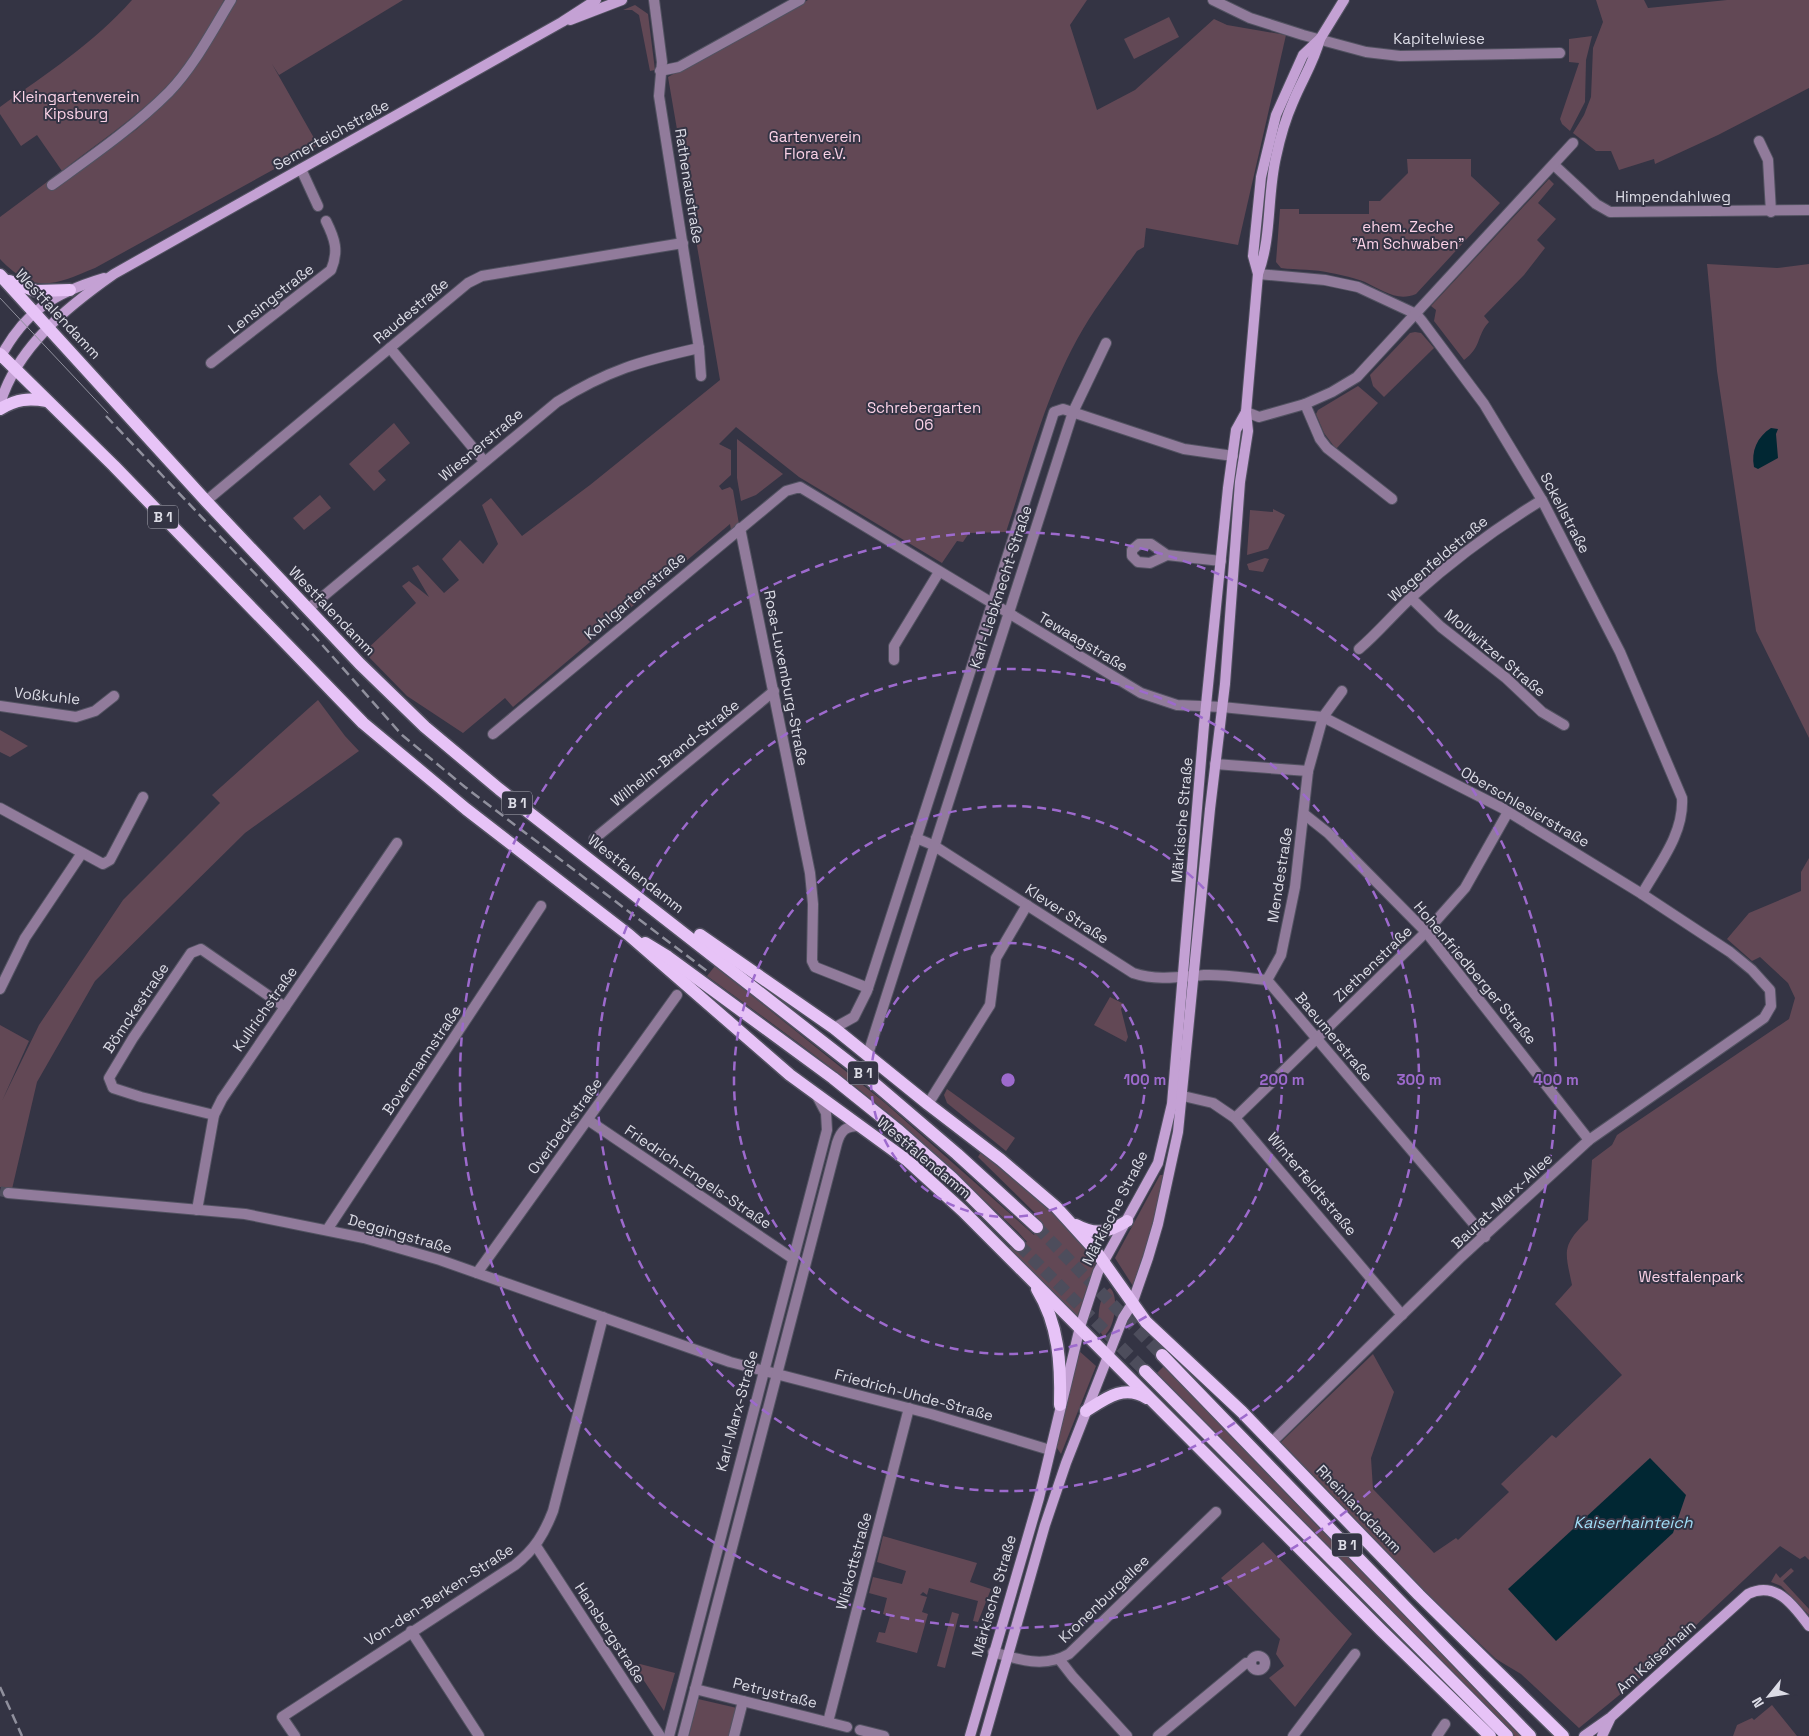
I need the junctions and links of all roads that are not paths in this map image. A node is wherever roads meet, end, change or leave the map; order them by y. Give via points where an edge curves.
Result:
1 (231, 0) edge
2 (596, 0) edge
3 (622, 0) edge
4 (654, 0) edge
5 (800, 0) edge
6 (1213, 0) edge
7 (1344, 0) edge
8 (562, 22) junction
9 (1320, 39) junction
10 (1560, 53) dead end
11 (660, 71) junction
12 (1759, 141) dead end
13 (1573, 143) dead end
14 (1554, 165) junction
15 (301, 169) junction
16 (52, 184) dead end
17 (318, 206) dead end
18 (1809, 210) edge
19 (1770, 212) junction
20 (326, 221) dead end
21 (682, 243) junction
22 (114, 274) junction
23 (1258, 274) junction
24 (1, 276) edge
25 (70, 290) junction
26 (34, 312) junction
27 (1416, 314) junction
28 (48, 328) junction
29 (1106, 342) dead end
30 (390, 348) junction
31 (699, 348) junction
32 (1, 356) edge
33 (211, 363) dead end
34 (16, 370) junction
35 (701, 376) dead end
36 (47, 401) junction
37 (0, 404) edge
38 (1305, 404) junction
39 (0, 409) edge
40 (1073, 412) junction
41 (1246, 412) junction
42 (1233, 456) junction
43 (484, 461) junction
44 (800, 487) joint
45 (1392, 499) dead end
46 (1542, 500) junction
47 (206, 501) junction
48 (740, 528) junction
49 (1167, 555) dead end
50 (1221, 561) junction
51 (939, 572) junction
52 (1411, 598) junction
53 (991, 604) junction
54 (308, 609) junction
55 (1008, 614) junction
56 (1359, 649) dead end
57 (894, 660) dead end
58 (774, 691) junction
59 (1342, 691) dead end
60 (114, 696) dead end
61 (0, 706) edge
62 (1206, 707) junction
63 (1222, 707) junction
64 (1323, 717) junction
65 (1564, 725) dead end
66 (493, 734) dead end
67 (1215, 764) junction
68 (1308, 772) junction
69 (143, 797) dead end
70 (0, 808) edge
71 (1508, 812) junction
72 (1304, 814) junction
73 (916, 838) junction
74 (594, 839) dead end
75 (397, 843) dead end
76 (933, 845) junction
77 (82, 853) junction
78 (1642, 894) junction
79 (1027, 905) junction
80 (542, 906) dead end
81 (680, 928) junction
82 (1426, 932) junction
83 (629, 935) junction
84 (1195, 976) junction
85 (1184, 978) junction
86 (1267, 980) junction
87 (0, 989) edge
88 (867, 990) junction
89 (677, 996) dead end
90 (885, 997) junction
91 (1772, 1006) joint
92 (285, 1007) junction
93 (834, 1028) junction
94 (1316, 1040) junction
95 (868, 1054) junction
96 (817, 1096) junction
97 (1183, 1096) junction
98 (928, 1104) junction
99 (214, 1115) junction
100 (1235, 1118) junction
101 (588, 1120) junction
102 (859, 1126) junction
103 (1590, 1140) junction
104 (8, 1193) tunnel mouth
105 (197, 1210) junction
106 (1070, 1221) junction
107 (1127, 1221) junction
108 (1037, 1228) tunnel mouth
109 (327, 1230) junction
110 (1485, 1237) junction
111 (1019, 1245) tunnel mouth
112 (792, 1258) junction
113 (1104, 1263) junction
114 (476, 1273) junction
115 (1028, 1274) junction
116 (1132, 1304) junction
117 (1402, 1315) junction
118 (603, 1317) junction
119 (1080, 1327) junction
120 (1162, 1355) tunnel mouth
121 (1109, 1356) junction
122 (1145, 1371) tunnel mouth
123 (770, 1373) junction
124 (1060, 1405) junction
125 (909, 1408) junction
126 (1086, 1410) junction
127 (1163, 1410) junction
128 (1272, 1442) junction
129 (1050, 1450) junction
130 (1066, 1463) junction
131 (1216, 1512) dead end
132 (536, 1546) junction
133 (1809, 1626) edge
134 (411, 1631) junction
135 (994, 1652) junction
136 (1355, 1654) dead end
137 (1008, 1656) junction
138 (1059, 1659) junction
139 (1251, 1663) dead end
140 (695, 1689) junction
141 (743, 1701) junction
142 (1611, 1718) junction
143 (828, 1722) junction
144 (1445, 1724) dead end
145 (847, 1727) dead end
146 (860, 1730) dead end
147 (295, 1736) edge
148 (479, 1736) edge
149 (660, 1736) edge
150 (669, 1736) edge
151 (683, 1736) edge
152 (734, 1736) edge
153 (884, 1736) edge
154 (970, 1736) edge
155 (985, 1736) edge
156 (1128, 1736) edge
157 (1158, 1736) edge
158 (1294, 1736) edge
159 (1437, 1736) edge
160 (1490, 1736) edge
161 (1507, 1736) edge
162 (1530, 1736) edge
163 (1564, 1736) edge
164 (1584, 1736) edge
165 (1602, 1736) edge

1 - 16 street via 192,64 169,92 134,123
2 - 8 main road, Semerteichstraße
3 - 8 main road, Semerteichstraße
4 - 11 street, Rathenaustraße via 662,62
5 - 11 street via 678,67
6 - 9 street, Kapitelwiese via 1250,18
7 - 9 main road, Märkische Straße
8 - 15 main road, Semerteichstraße
9 - 10 street, Kapitelwiese via 1366,52 1400,56
9 - 23 main road, Märkische Straße via 1303,55 1292,76 1267,144 1253,256
11 - 21 street, Rathenaustraße via 659,96
12 - 19 street via 1768,160
13 - 14 street
14 - 19 street, Himpendahlweg via 1596,204 1610,212
14 - 27 street
15 - 17 street
15 - 22 main road, Semerteichstraße
18 - 19 street, Himpendahlweg
20 - 33 street, Lensingstraße via 336,248 331,270
21 - 30 street, Raudestraße via 482,276 468,283
21 - 31 street, Rathenaustraße
22 - 25 main road, Semerteichstraße
22 - 28 main road, Semerteichstraße via 85,294
23 - 27 street, Sckellstraße via 1325,280 1358,287
23 - 41 main road, Märkische Straße
24 - 25 main road via 36,291
24 - 26 main road, Westfalendamm / B 1
25 - 26 main road, Semerteichstraße
26 - 28 main road, Westfalendamm / B 1
26 - 32 main road, Semerteichstraße via 23,322
27 - 38 street via 1358,377
27 - 46 street, Sckellstraße via 1484,404
28 - 34 main road, Semerteichstraße
28 - 47 main road, Westfalendamm / B 1
29 - 40 street, Karl-Liebknecht-Straße
30 - 43 street
30 - 47 street, Raudestraße
31 - 35 street, Rathenaustraße
31 - 43 street, Wiesnerstraße via 645,360 588,382 557,402
32 - 34 main road, Westfalendamm / B 1
34 - 36 main road, Westfalendamm / B 1
34 - 37 main road
36 - 39 main road via 16,400
36 - 83 main road, Westfalendamm / B 1 via 363,723 466,809
38 - 41 street via 1259,417
38 - 45 street via 1327,448
40 - 42 street via 1184,448
40 - 53 street, Karl-Liebknecht-Straße via 1054,412
40 - 55 street, Karl-Liebknecht-Straße
41 - 42 main road, Märkische Straße via 1236,430
41 - 63 main road, Märkische Straße via 1248,431 1240,482
42 - 50 main road, Märkische Straße
43 - 54 street, Wiesnerstraße
44 - 48 street, Kohlgartenstraße via 786,491
44 - 51 street, Tewaagstraße
46 - 52 street, Wagenfeldstraße via 1492,531
46 - 78 street, Sckellstraße via 1620,652 1682,798 1683,813 1678,830
47 - 54 main road, Westfalendamm / B 1
48 - 58 street, Rosa-Luxemburg-Straße
48 - 66 street, Kohlgartenstraße
49 - 50 street
50 - 62 main road, Märkische Straße
51 - 53 street, Tewaagstraße
51 - 57 street via 894,646
52 - 56 street, Wagenfeldstraße
52 - 65 street, Mollwitzer Straße via 1542,712
53 - 55 street, Tewaagstraße
53 - 73 street, Karl-Liebknecht-Straße
54 - 81 main road, Westfalendamm / B 1 via 396,700 499,789
55 - 62 street, Tewaagstraße via 1141,693 1178,705
55 - 76 street, Karl-Liebknecht-Straße
58 - 74 street, Wilhelm-Brand-Straße
58 - 88 street, Rosa-Luxemburg-Straße via 813,904 812,961 815,967
59 - 64 street, Mendestraße
60 - 61 street, Voßkuhle via 95,711 76,717
62 - 63 street, Tewaagstraße
62 - 85 main road, Märkische Straße
63 - 64 street, Oberschlesierstraße
63 - 67 main road, Märkische Straße
64 - 68 street, Mendestraße
64 - 71 street, Oberschlesierstraße
67 - 68 street, Märkische Straße
67 - 84 main road, Märkische Straße
68 - 72 street, Mendestraße
69 - 77 street via 110,860 103,864
70 - 77 street
71 - 78 street, Oberschlesierstraße
71 - 82 street, Ziethenstraße via 1465,888
72 - 82 street, Hohenfriedberger Straße via 1328,833
72 - 86 street, Mendestraße via 1296,887 1281,955
73 - 76 street
73 - 88 street, Karl-Liebknecht-Straße
75 - 92 street, Kullrichstraße
76 - 79 street, Klever Straße
76 - 90 street, Karl-Liebknecht-Straße
77 - 87 street via 25,938
78 - 91 street, Oberschlesierstraße via 1716,942 1752,970 1770,990
79 - 85 street, Klever Straße via 1133,973 1145,977
79 - 98 street via 996,958 990,1006
80 - 109 street, Bovermannstraße
81 - 93 main road, Westfalendamm via 700,935
81 - 108 main road, Westfalendamm / B 1 via 874,1082
82 - 94 street, Ziethenstraße
82 - 103 street, Hohenfriedberger Straße
83 - 96 main road, Westfalendamm
83 - 111 main road, Westfalendamm via 668,957 833,1078 952,1178
84 - 85 street, Klever Straße
84 - 86 street
84 - 97 main road, Märkische Straße
85 - 107 main road, Märkische Straße via 1168,1129 1158,1163
86 - 94 street, Baeumerstraße
88 - 90 street
88 - 93 street, Karl-Liebknecht-Straße via 854,1017
89 - 101 street, Overbeckstraße
90 - 95 street, Karl-Liebknecht-Straße
91 - 103 street, Baurat-Marx-Allee via 1764,1018
92 - 99 street, Kullrichstraße
92 - 99 street, Bömckestraße via 200,949 191,953 109,1078 113,1088
93 - 95 main road, Westfalendamm
94 - 100 street, Ziethenstraße
94 - 110 street, Baeumerstraße
95 - 98 main road, Westfalendamm
96 - 102 main road, Westfalendamm
96 - 112 street, Karl-Marx-Straße via 826,1113 827,1130
97 - 100 street, Winterfeldtstraße via 1213,1103
97 - 116 main road, Märkische Straße via 1158,1224
98 - 106 main road, Westfalendamm via 1019,1175
99 - 105 street, Kullrichstraße
100 - 117 street, Winterfeldtstraße
101 - 112 street, Friedrich-Engels-Straße
101 - 114 street, Overbeckstraße
102 - 115 main road, Westfalendamm via 921,1173
102 - 123 street, Karl-Marx-Straße via 848,1126 839,1136
103 - 110 street, Baurat-Marx-Allee
104 - 105 street, Deggingstraße
105 - 109 street, Deggingstraße via 245,1214
106 - 107 main road via 1094,1232 1109,1231
106 - 113 main road, Westfalendamm
107 - 113 main road, Märkische Straße
109 - 114 street, Deggingstraße
110 - 117 street, Baurat-Marx-Allee
112 - 123 street, Karl-Marx-Straße
113 - 116 main road, Westfalendamm
113 - 119 main road, Märkische Straße
114 - 118 street, Deggingstraße
115 - 119 main road, Westfalendamm
115 - 124 main road via 1054,1326 1060,1361
116 - 121 main road, Märkische Straße via 1123,1318
116 - 128 main road, Rheinlanddamm via 1176,1352
117 - 128 street, Baurat-Marx-Allee
118 - 123 street, Deggingstraße
118 - 132 street, Von-den-Berken-Straße via 553,1511
119 - 121 main road, Westfalendamm
119 - 124 main road, Märkische Straße
120 - 162 main road, B 1
121 - 126 main road, Märkische Straße
121 - 127 main road
122 - 161 main road, B 1
123 - 125 street, Friedrich-Uhde-Straße
123 - 140 street, Karl-Marx-Straße
123 - 150 street, Karl-Marx-Straße
124 - 129 main road, Märkische Straße
125 - 129 street, Friedrich-Uhde-Straße
125 - 143 street, Wiskottstraße
126 - 127 main road via 1110,1396 1127,1391 1145,1396
126 - 130 main road, Märkische Straße
127 - 160 main road
128 - 163 main road, Rheinlanddamm via 1419,1595
129 - 130 main road
129 - 135 main road, Märkische Straße
130 - 137 main road, Märkische Straße
131 - 138 street, Kronenburgallee via 1069,1654
132 - 134 street, Von-den-Berken-Straße via 515,1564
132 - 149 street, Hansbergstraße
133 - 142 main road, Am Kaiserhain via 1781,1595 1761,1589 1744,1597
134 - 147 street, Von-den-Berken-Straße via 282,1717
134 - 148 street
135 - 137 street, Kronenburgallee
135 - 154 main road, Märkische Straße
136 - 158 street
137 - 138 street, Kronenburgallee via 1042,1662
137 - 155 main road, Märkische Straße
138 - 156 street
139 - 157 street via 1246,1663
140 - 141 street, Petrystraße
140 - 151 street, Karl-Marx-Straße
141 - 143 street, Petrystraße
141 - 152 street
142 - 164 main road, Am Kaiserhain
142 - 165 main road
143 - 145 street, Petrystraße
144 - 159 street
146 - 153 street

